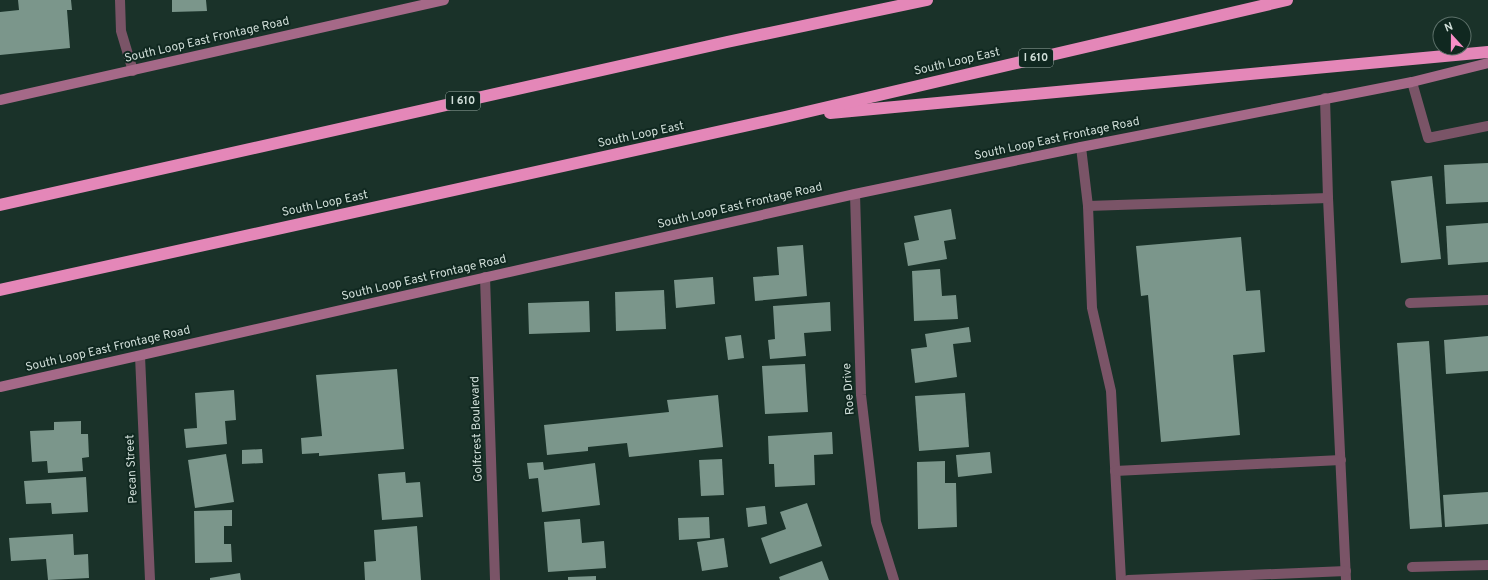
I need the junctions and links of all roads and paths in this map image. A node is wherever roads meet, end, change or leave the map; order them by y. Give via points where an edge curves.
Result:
1 (120, 0) edge
2 (444, 0) edge
3 (914, 0) edge
4 (927, 0) edge
5 (1287, 0) edge
6 (898, 6) junction
7 (1488, 52) edge
8 (1488, 63) edge
9 (133, 71) junction
10 (1412, 82) junction
11 (1325, 98) junction
12 (0, 100) edge
13 (785, 117) junction
14 (1488, 126) edge
15 (1081, 147) junction
16 (855, 194) junction
17 (1328, 198) junction
18 (0, 205) edge
19 (1088, 206) junction
20 (485, 277) junction
21 (0, 290) edge
22 (1488, 300) edge
23 (1410, 303) dead end
24 (140, 356) junction
25 (0, 387) edge
26 (1341, 460) junction
27 (1115, 471) junction
28 (1488, 565) edge
29 (1412, 567) dead end
30 (1346, 576) edge
31 (150, 580) edge
32 (495, 580) edge
33 (894, 580) edge
34 (1120, 580) edge
35 (1128, 580) edge

1 - 9 street via 121,31
2 - 9 main road, South Loop East Frontage Road
3 - 6 highway
4 - 6 highway, I 610
5 - 13 highway, South Loop East / I 610
6 - 18 highway, I 610
7 - 13 highway
8 - 10 main road, South Loop East Frontage Road
9 - 12 main road, South Loop East Frontage Road
10 - 11 main road, South Loop East Frontage Road
10 - 14 street via 1428,138
11 - 15 main road, South Loop East Frontage Road
11 - 17 street
13 - 21 highway, South Loop East / I 610
15 - 16 main road, South Loop East Frontage Road
15 - 19 street
16 - 20 main road, South Loop East Frontage Road
16 - 33 street, Roe Drive via 861,395 876,522
17 - 19 street
17 - 26 street
19 - 27 street via 1092,308 1111,391
20 - 24 main road, South Loop East Frontage Road
20 - 32 street, Golfcrest Boulevard
22 - 23 street
24 - 25 main road, South Loop East Frontage Road
24 - 31 street, Pecan Street
26 - 27 street
26 - 30 street
27 - 34 street
28 - 29 street
30 - 35 street

